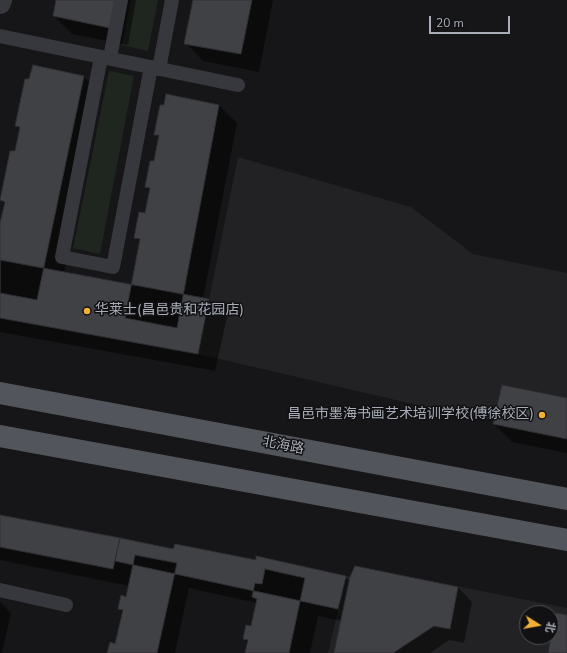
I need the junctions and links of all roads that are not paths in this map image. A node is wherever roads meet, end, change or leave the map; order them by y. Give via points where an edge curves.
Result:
1 (121, 0) edge
2 (172, 0) edge
3 (0, 36) edge
4 (106, 58) junction
5 (155, 68) junction
6 (238, 85) dead end
7 (0, 394) edge
8 (0, 436) edge
9 (567, 499) edge
10 (567, 540) edge
11 (0, 590) edge
12 (66, 605) dead end

1 - 4 lane
2 - 5 lane
3 - 4 lane
4 - 5 lane
4 - 5 lane via 62,256 113,267
5 - 6 lane
7 - 9 main road, 北海路
8 - 10 main road
11 - 12 lane

